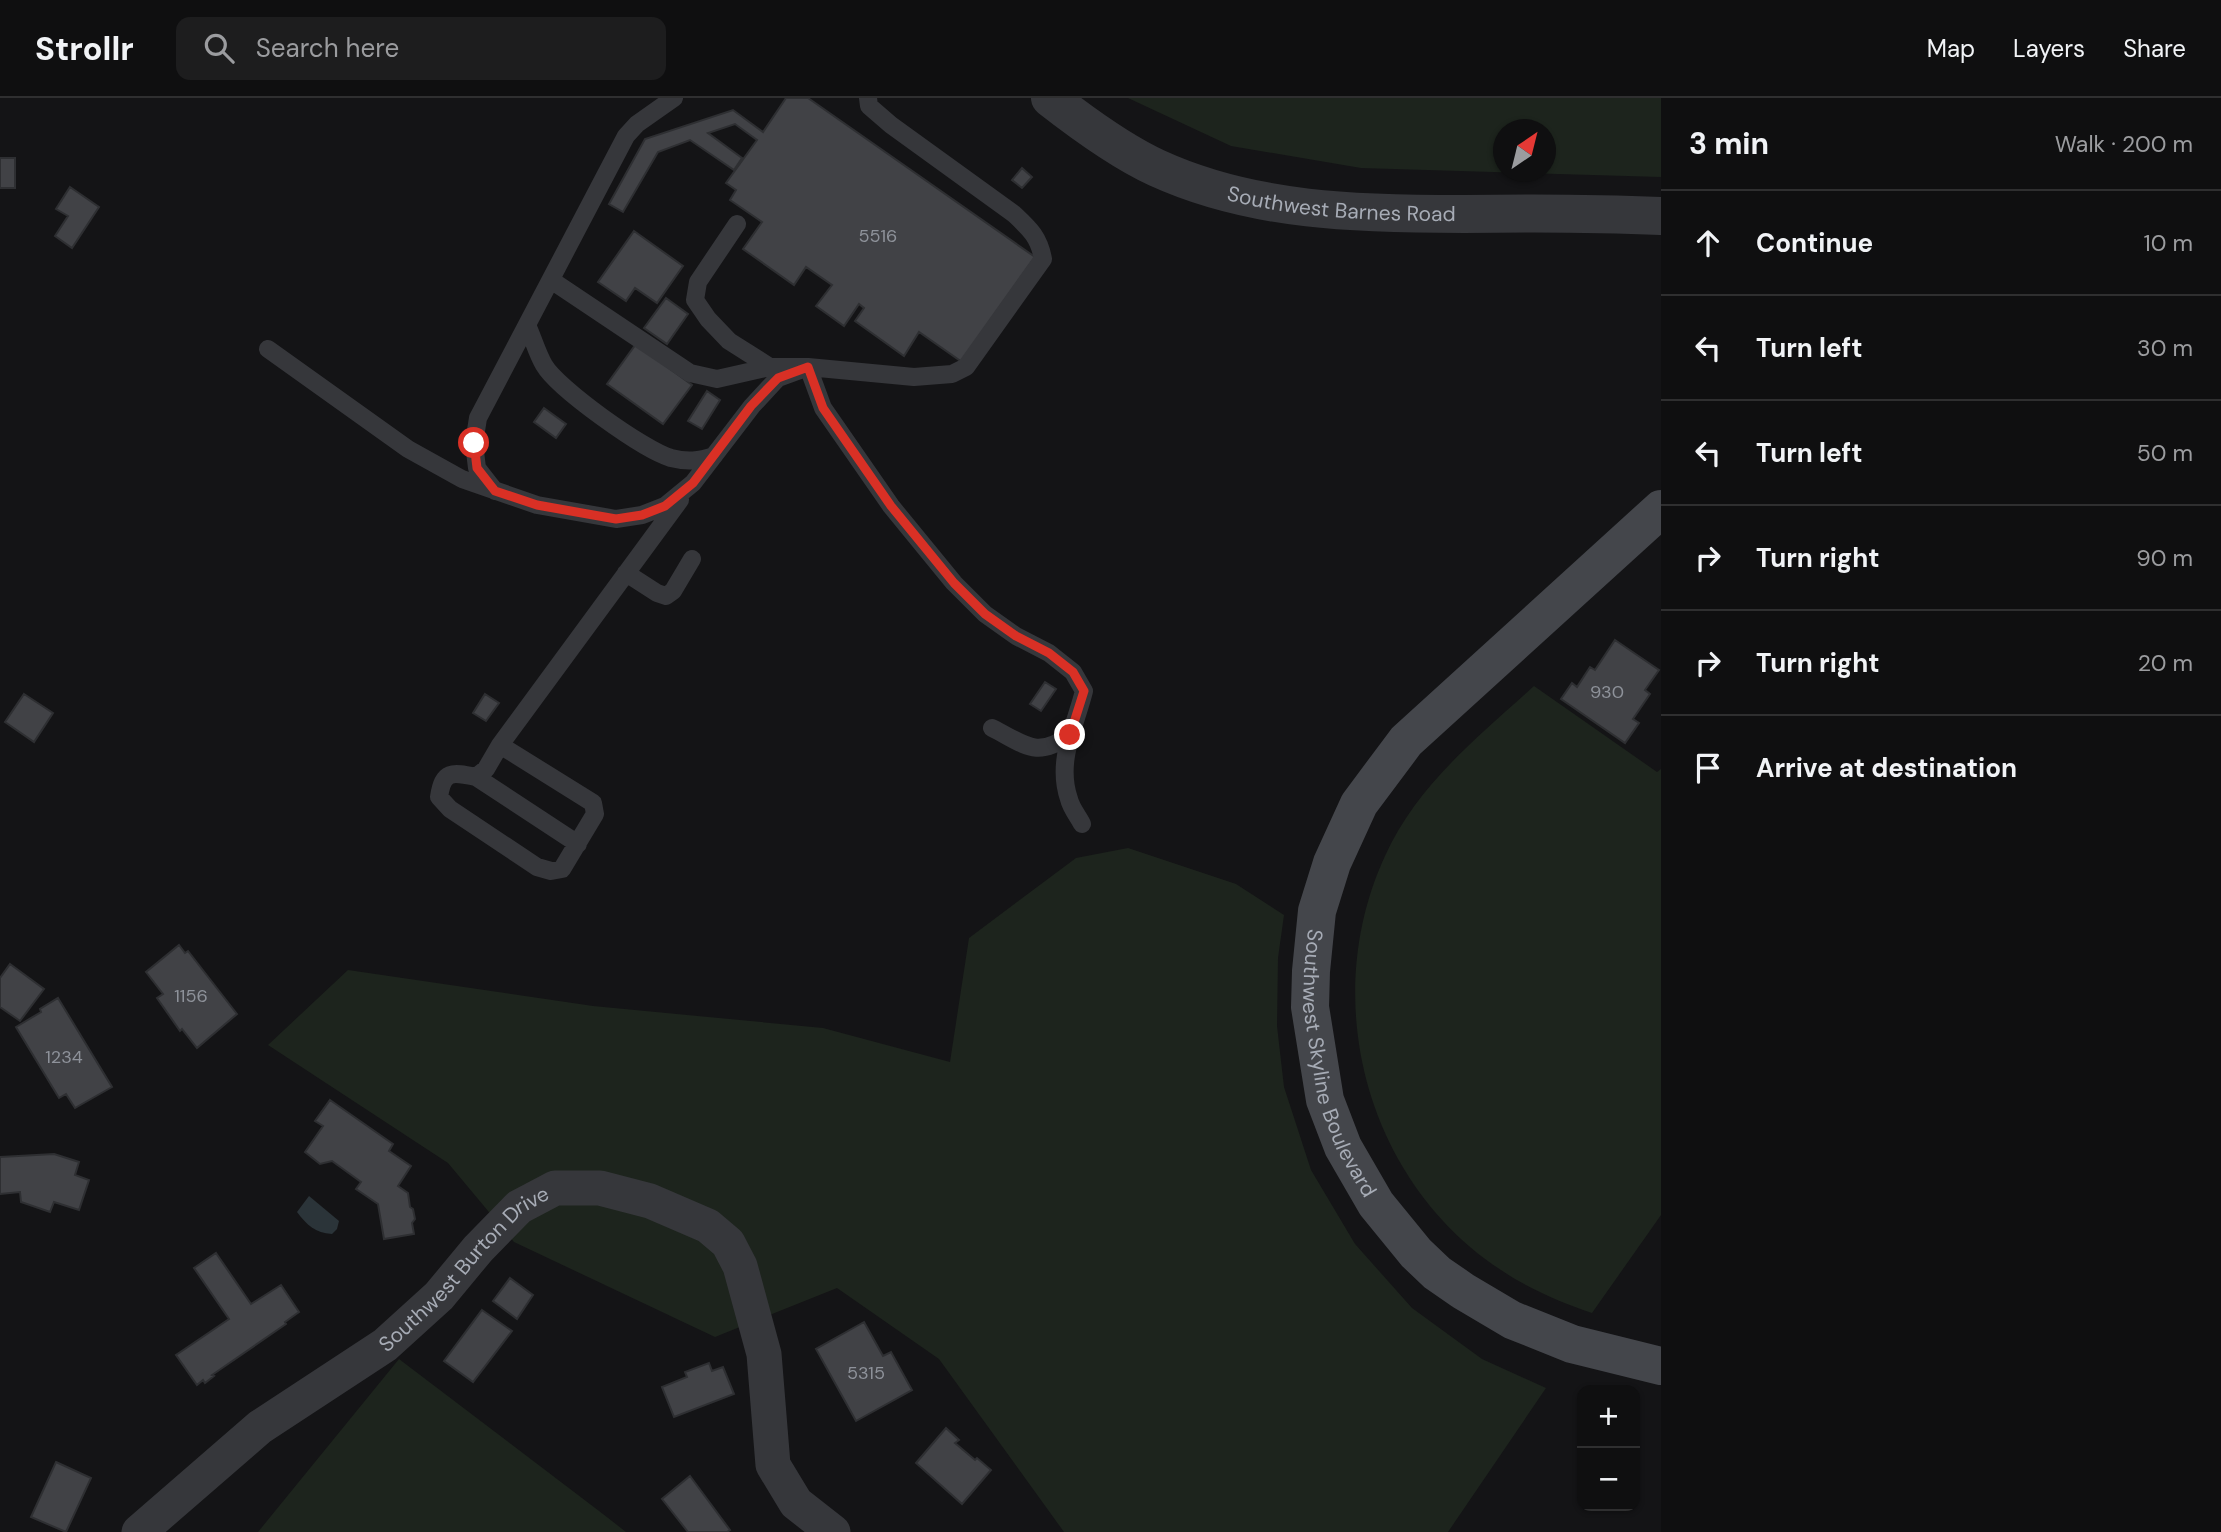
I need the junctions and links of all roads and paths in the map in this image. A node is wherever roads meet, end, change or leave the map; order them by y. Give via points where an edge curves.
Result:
1 (674, 98) edge
2 (868, 98) edge
3 (1050, 98) edge
4 (1661, 216) edge
5 (737, 224) dead end
6 (551, 280) junction
7 (527, 325) junction
8 (268, 349) dead end
9 (770, 367) junction
10 (808, 367) junction
11 (713, 456) junction
12 (693, 483) junction
13 (495, 491) junction
14 (1661, 509) edge
15 (692, 559) dead end
16 (626, 573) junction
17 (992, 728) dead end
18 (1070, 735) junction
19 (500, 745) junction
20 (476, 777) junction
21 (1082, 824) dead end
22 (578, 844) junction
23 (1661, 1366) edge
24 (139, 1532) edge
25 (834, 1532) edge

1 - 6 lane via 626,136
2 - 10 lane via 869,106 891,125 1028,226 1040,242 1043,259 966,367 952,374 914,377
3 - 4 street, Southwest Barnes Road via 1085,125 1156,167 1226,193 1374,214
5 - 9 lane via 698,282 695,300 729,341
6 - 7 lane
6 - 9 lane via 691,373 716,379
7 - 11 lane via 545,367 597,413 670,457 698,461
7 - 13 lane via 478,418 477,468
8 - 13 lane via 408,449 462,479
9 - 10 lane
10 - 11 lane via 778,378
10 - 18 lane via 823,408 891,506 954,583 985,614 1073,672 1084,691
11 - 12 lane
12 - 13 lane via 665,506 616,519 537,505
12 - 16 lane
14 - 23 main road, Southwest Skyline Boulevard via 1406,741 1359,804 1332,863 1317,911 1310,1007 1325,1100 1343,1147 1377,1204 1416,1254 1437,1273 1512,1321 1572,1344
15 - 16 lane via 666,596
16 - 19 lane
17 - 18 lane via 1034,749 1048,748
18 - 21 lane via 1064,770 1069,800
19 - 20 lane
19 - 22 lane via 593,803 595,814
20 - 22 lane
20 - 22 lane via 448,775 441,782 439,797 450,809 551,872 562,869
24 - 25 street, Southwest Burton Drive via 260,1427 385,1345 439,1296 519,1207 555,1188 600,1188 650,1201 708,1226 729,1243 740,1266 764,1354 773,1465 796,1503

